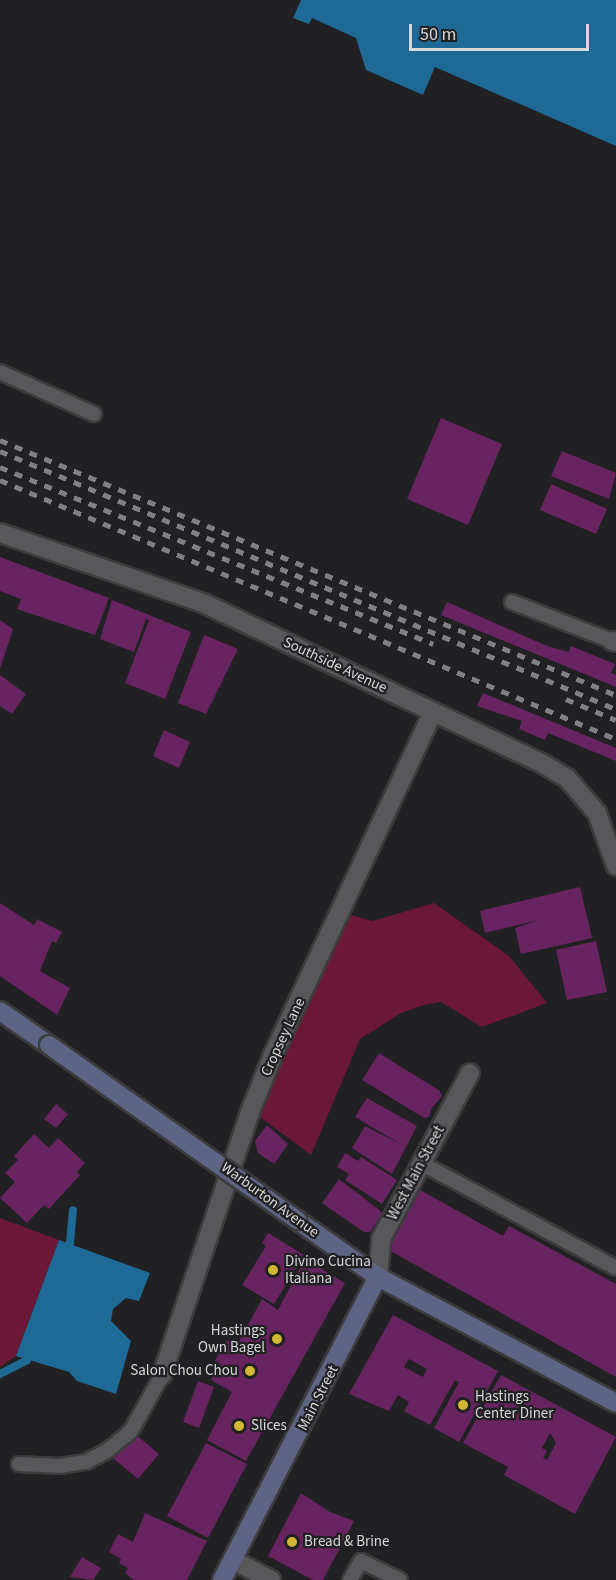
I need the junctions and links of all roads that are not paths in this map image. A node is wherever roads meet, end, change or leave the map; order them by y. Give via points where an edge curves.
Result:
1 (0, 372) edge
2 (94, 414) dead end
3 (0, 533) edge
4 (512, 602) dead end
5 (614, 642) edge
6 (433, 712) junction
7 (616, 866) edge
8 (0, 1011) edge
9 (470, 1073) dead end
10 (421, 1164) junction
11 (616, 1268) edge
12 (378, 1277) junction
13 (162, 1375) joint
14 (616, 1403) edge
15 (19, 1464) dead end
16 (233, 1560) junction
17 (222, 1580) edge
18 (271, 1580) edge
19 (350, 1580) edge
20 (400, 1580) edge

1 - 2 lane
3 - 6 street, Southside Avenue via 203,603
4 - 5 lane
6 - 7 street, Southside Avenue via 567,778 597,813
6 - 13 street, Cropsey Lane via 273,1054
8 - 12 street, Warburton Avenue, bridge
9 - 10 street, West Main Street
10 - 11 lane
10 - 12 street, West Main Street via 381,1239
12 - 14 street, Warburton Avenue
12 - 16 street, Main Street
13 - 15 lane via 131,1431 107,1451 86,1462 69,1465
16 - 17 street, Main Street
16 - 18 street
19 - 20 lane via 362,1561

